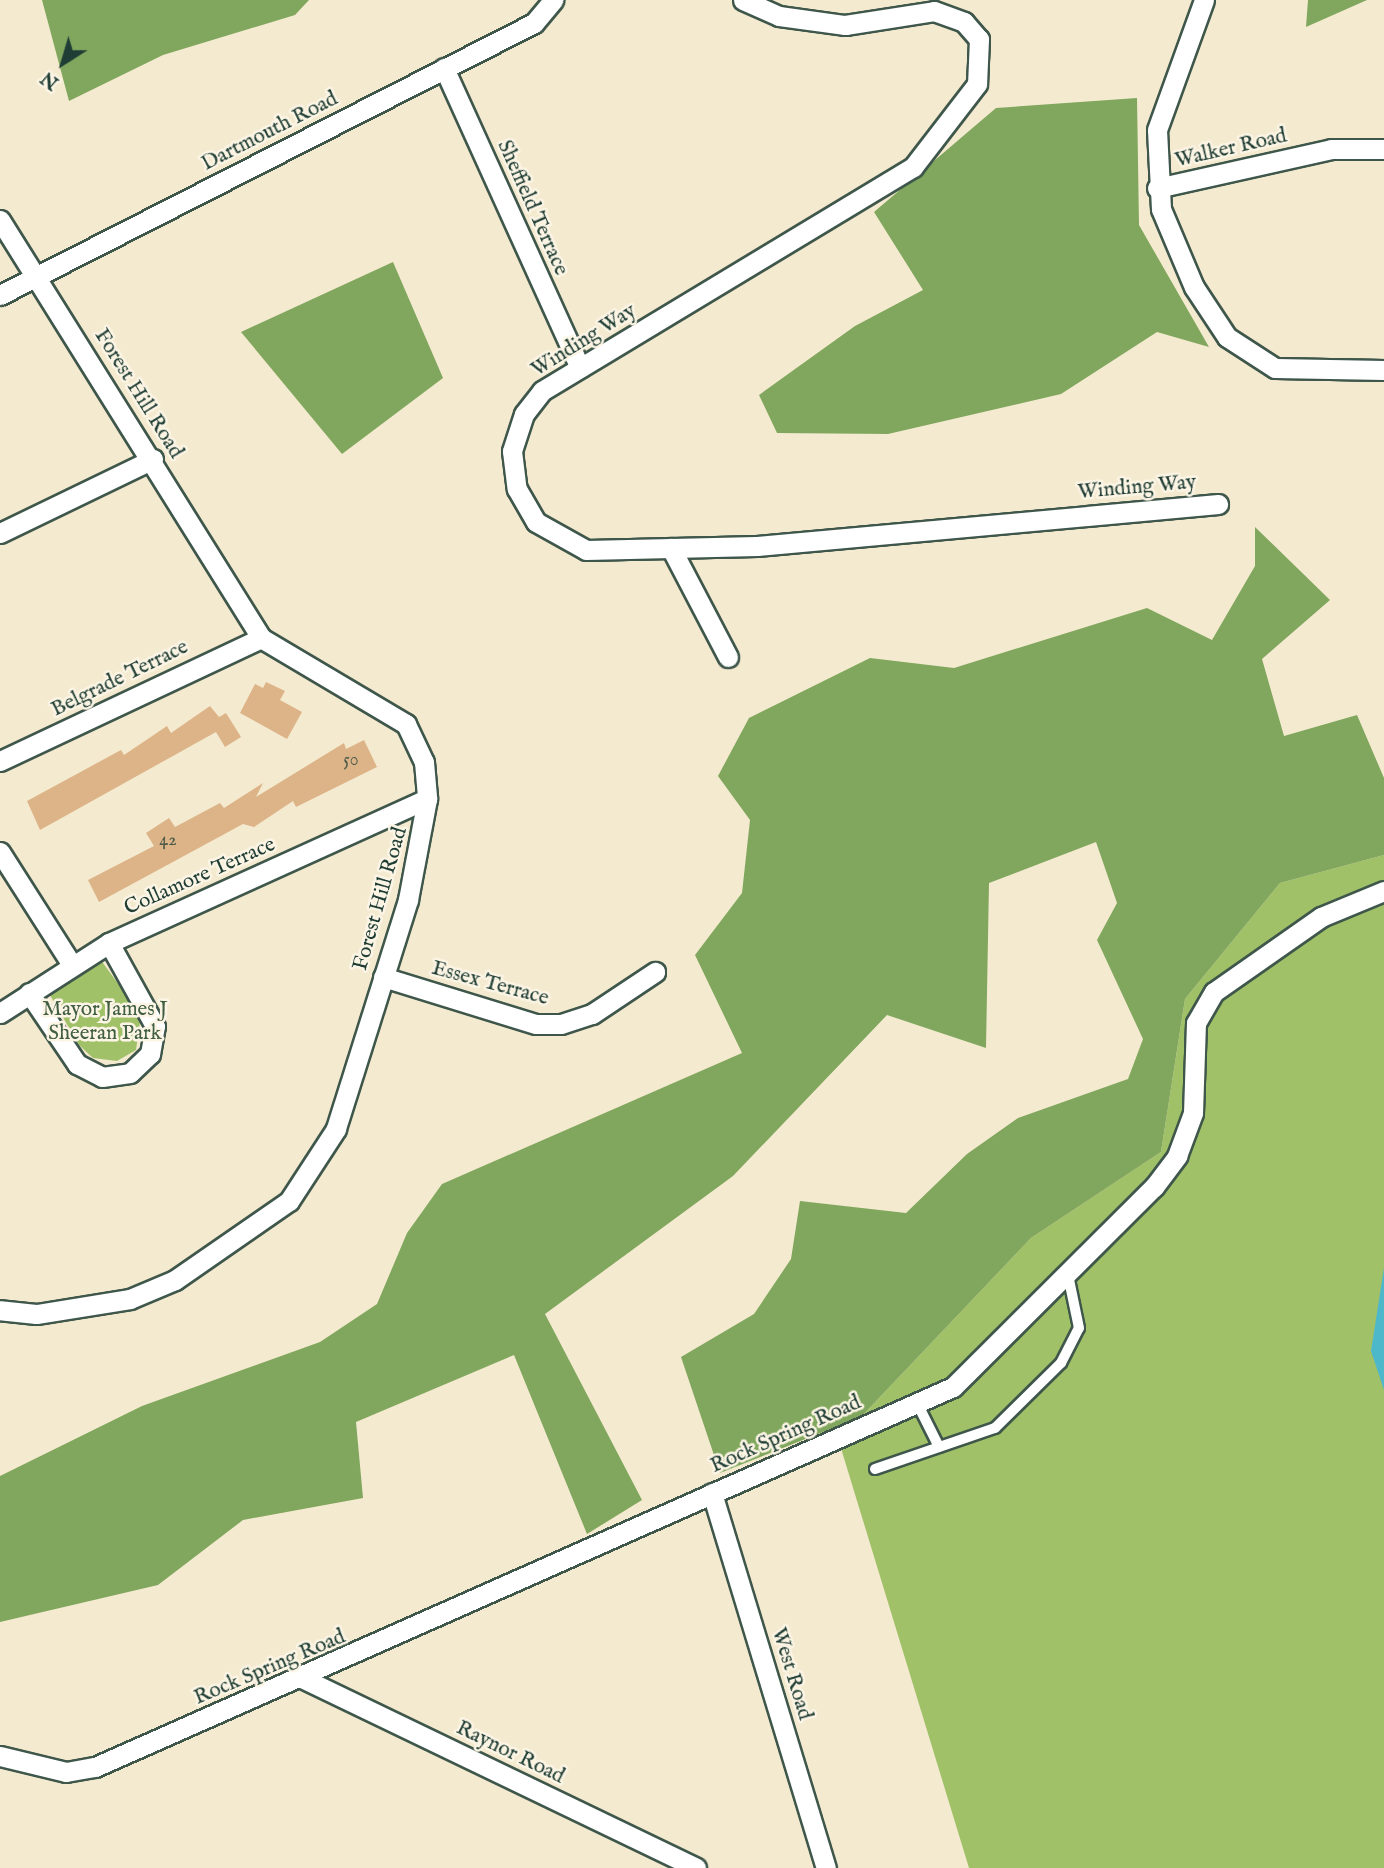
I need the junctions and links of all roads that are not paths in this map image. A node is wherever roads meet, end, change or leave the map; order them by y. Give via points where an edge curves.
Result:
1 (553, 0) edge
2 (743, 0) edge
3 (1204, 0) edge
4 (444, 68) junction
5 (1384, 149) edge
6 (1157, 188) junction
7 (0, 220) edge
8 (37, 277) junction
9 (0, 295) edge
10 (580, 368) junction
11 (1384, 370) edge
12 (153, 459) junction
13 (1218, 503) dead end
14 (0, 533) edge
15 (671, 548) junction
16 (261, 638) junction
17 (728, 657) dead end
18 (0, 761) edge
19 (427, 799) junction
20 (0, 852) edge
21 (1384, 891) edge
22 (109, 943) junction
23 (72, 965) junction
24 (655, 972) dead end
25 (383, 977) junction
26 (29, 993) junction
27 (0, 1013) edge
28 (1068, 1275) junction
29 (2, 1314) edge
30 (917, 1403) junction
31 (939, 1447) junction
32 (875, 1469) dead end
33 (712, 1493) junction
34 (304, 1679) junction
35 (0, 1756) edge
36 (696, 1868) edge
37 (826, 1868) edge

1 - 4 street, Dartmouth Road via 534,23
2 - 10 street, Winding Way via 779,16 845,25 934,11 964,22 979,39 978,83 913,167
3 - 6 street, Walker Road via 1157,130
4 - 8 street, Dartmouth Road
4 - 10 street, Sheffield Terrace
5 - 6 street, Walker Road via 1331,149
6 - 11 street via 1194,287 1247,355 1275,368
7 - 8 street, Forest Hill Road
8 - 9 street, Dartmouth Road
8 - 12 street, Forest Hill Road
10 - 15 street, Winding Way via 542,391 517,432 513,470 525,506 551,535 586,550
12 - 14 street
12 - 16 street, Forest Hill Road
13 - 15 street, Winding Way via 757,546
15 - 17 street
16 - 18 street, Belgrade Terrace
16 - 19 street, Forest Hill Road via 406,724 424,762
19 - 22 street, Collamore Terrace
19 - 25 street, Forest Hill Road via 422,850
20 - 23 street
21 - 28 street, Rock Spring Road via 1321,917 1214,992 1196,1023 1193,1113 1177,1156
22 - 23 street, Collamore Terrace
22 - 26 street via 155,1026 150,1054 130,1073 102,1077 77,1064
23 - 26 street, Collamore Terrace
24 - 25 street, Essex Terrace via 592,1014 561,1024 536,1024
25 - 29 street, Forest Hill Road via 337,1129 289,1201 176,1280 130,1299 104,1308
26 - 27 street, Collamore Terrace
28 - 30 street, Rock Spring Road via 961,1379
28 - 31 lane via 1079,1328 1061,1363 995,1428
30 - 31 lane
30 - 33 street, Rock Spring Road
31 - 32 lane
33 - 34 street, Rock Spring Road
33 - 37 street, West Road
34 - 35 street, Rock Spring Road via 95,1767 66,1772
34 - 36 street, Raynor Road

